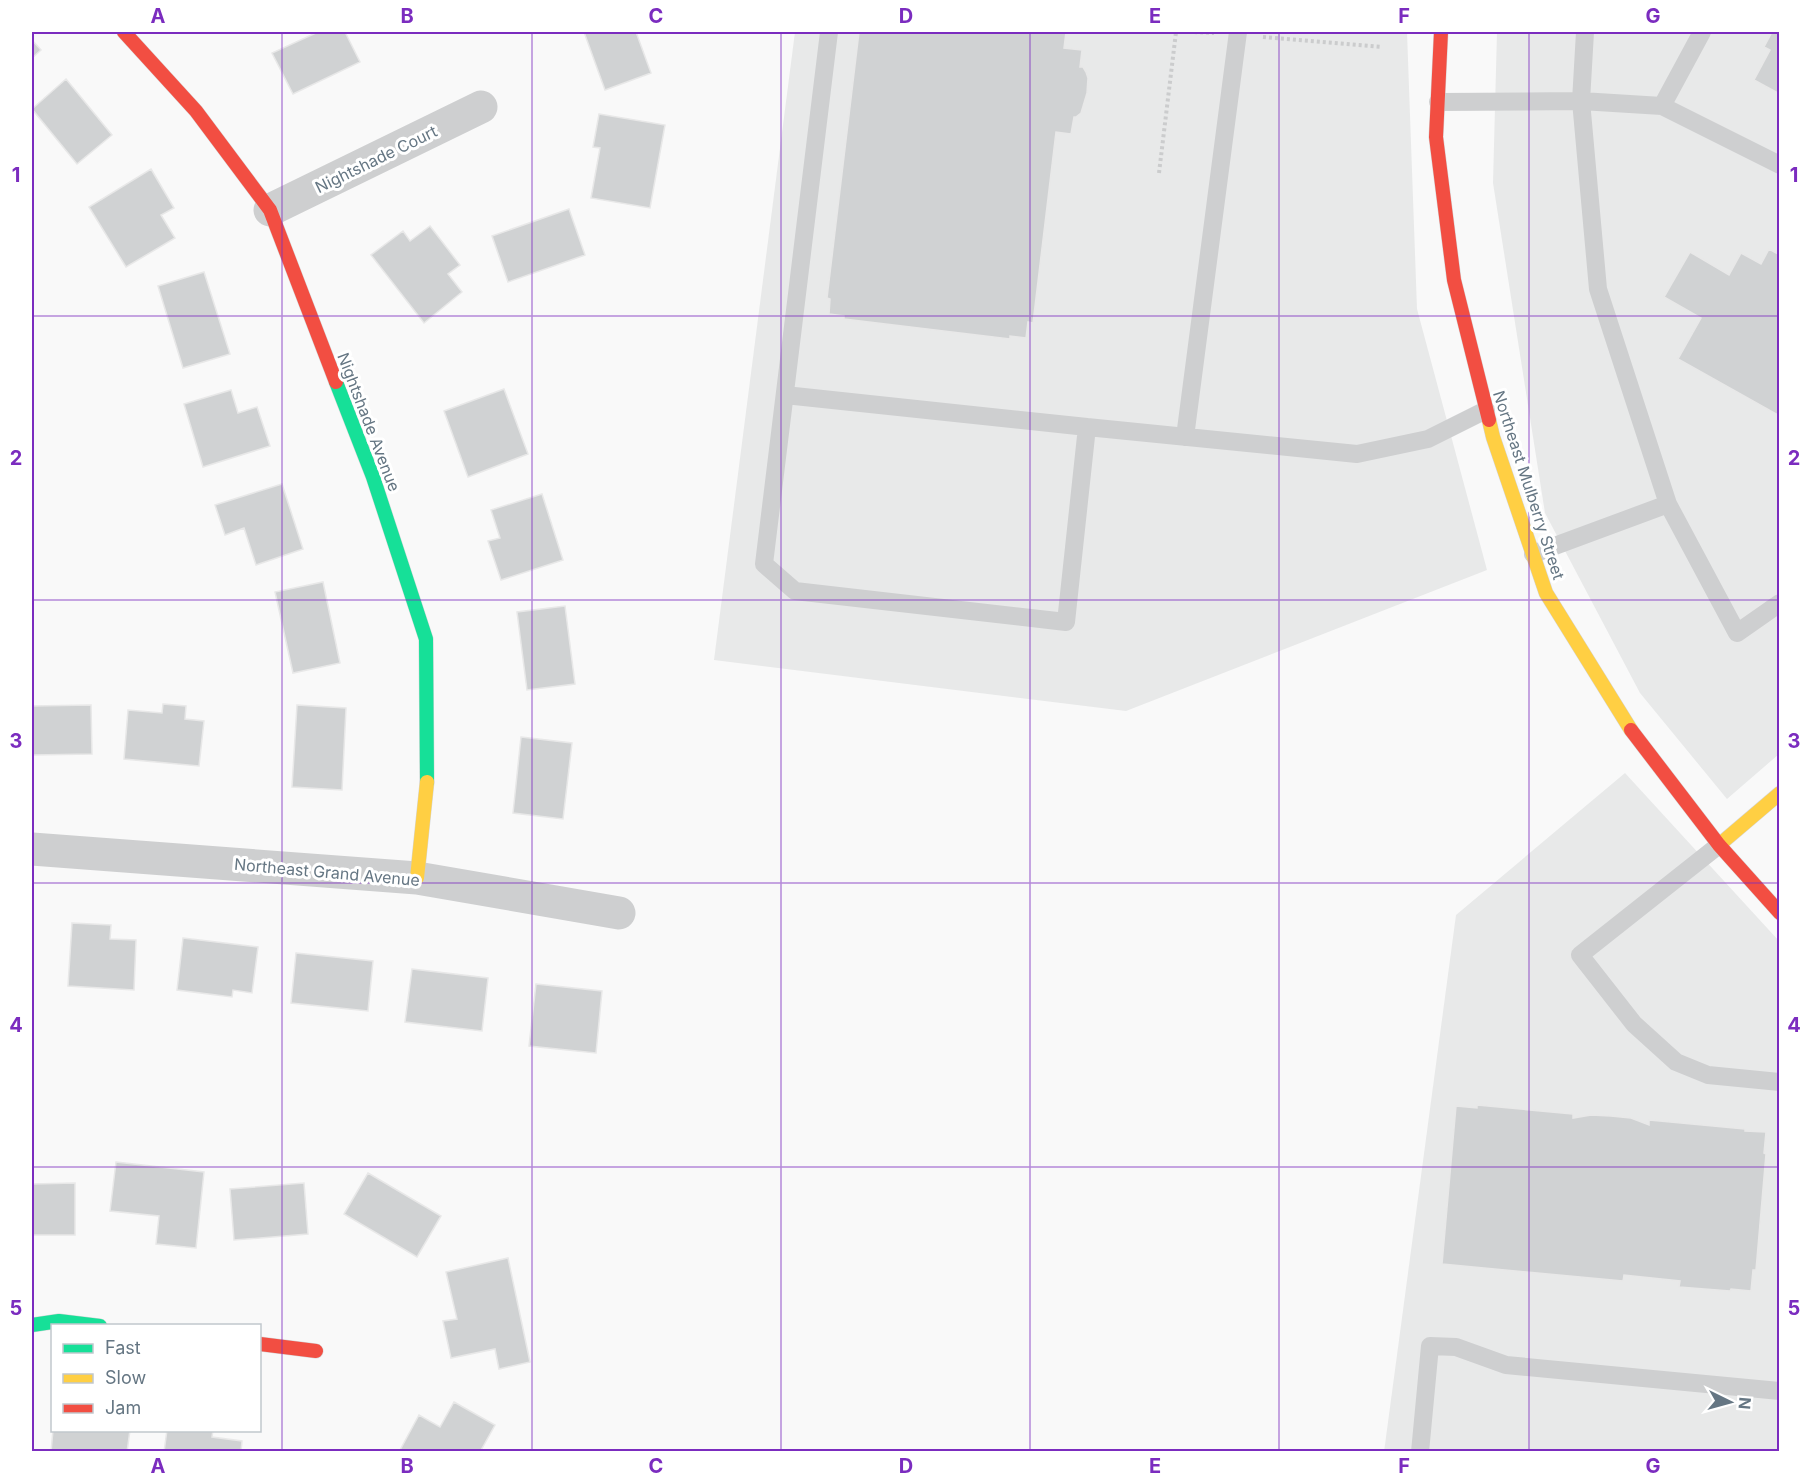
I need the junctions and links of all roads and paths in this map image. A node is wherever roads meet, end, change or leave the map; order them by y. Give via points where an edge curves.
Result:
1 (124, 32) edge
2 (829, 32) edge
3 (1176, 32) edge
4 (1194, 32) edge
5 (1441, 32) edge
6 (1585, 32) edge
7 (1702, 32) edge
8 (1238, 33) edge
9 (1382, 47) dead end
10 (1581, 101) junction
11 (1438, 102) junction
12 (1662, 106) junction
13 (481, 107) dead end
14 (1779, 165) edge
15 (1159, 172) dead end
16 (270, 210) junction
17 (785, 395) junction
18 (1486, 410) junction
19 (1087, 427) junction
20 (1185, 437) junction
21 (1668, 504) junction
22 (1533, 554) junction
23 (1779, 603) edge
24 (1779, 794) edge
25 (1719, 845) junction
26 (32, 849) edge
27 (417, 878) junction
28 (620, 913) dead end
29 (1779, 913) edge
30 (1779, 1082) edge
31 (84, 1324) edge
32 (32, 1325) edge
33 (261, 1344) edge
34 (316, 1351) dead end
35 (1779, 1390) edge
36 (1420, 1452) edge

1 - 16 street, Nightshade Avenue via 196,111
2 - 17 lane
3 - 15 path
4 - 8 path
5 - 11 street, Northeast Mulberry Street
6 - 10 lane
7 - 12 lane
8 - 9 path
8 - 20 lane
10 - 11 lane
10 - 12 lane
10 - 21 lane via 1598,289
11 - 18 street, Northeast Mulberry Street via 1436,137 1454,280
12 - 14 lane
13 - 16 street, Nightshade Court
16 - 27 street, Nightshade Avenue via 373,477 426,639 427,784
17 - 19 lane
17 - 19 lane via 764,564 795,591 1066,622
18 - 20 lane via 1428,439 1357,454
18 - 22 street, Northeast Mulberry Street
19 - 20 lane
21 - 22 lane
21 - 23 lane via 1737,633
22 - 25 street, Northeast Mulberry Street via 1546,593 1634,735
24 - 25 street
25 - 29 street, Northeast Mulberry Street
25 - 30 lane via 1580,955 1634,1024 1676,1062 1708,1075
26 - 27 street, Northeast Grand Avenue
27 - 28 street, Northeast Grand Avenue
31 - 32 street via 59,1321
33 - 34 street
35 - 36 lane via 1506,1365 1456,1347 1430,1346

